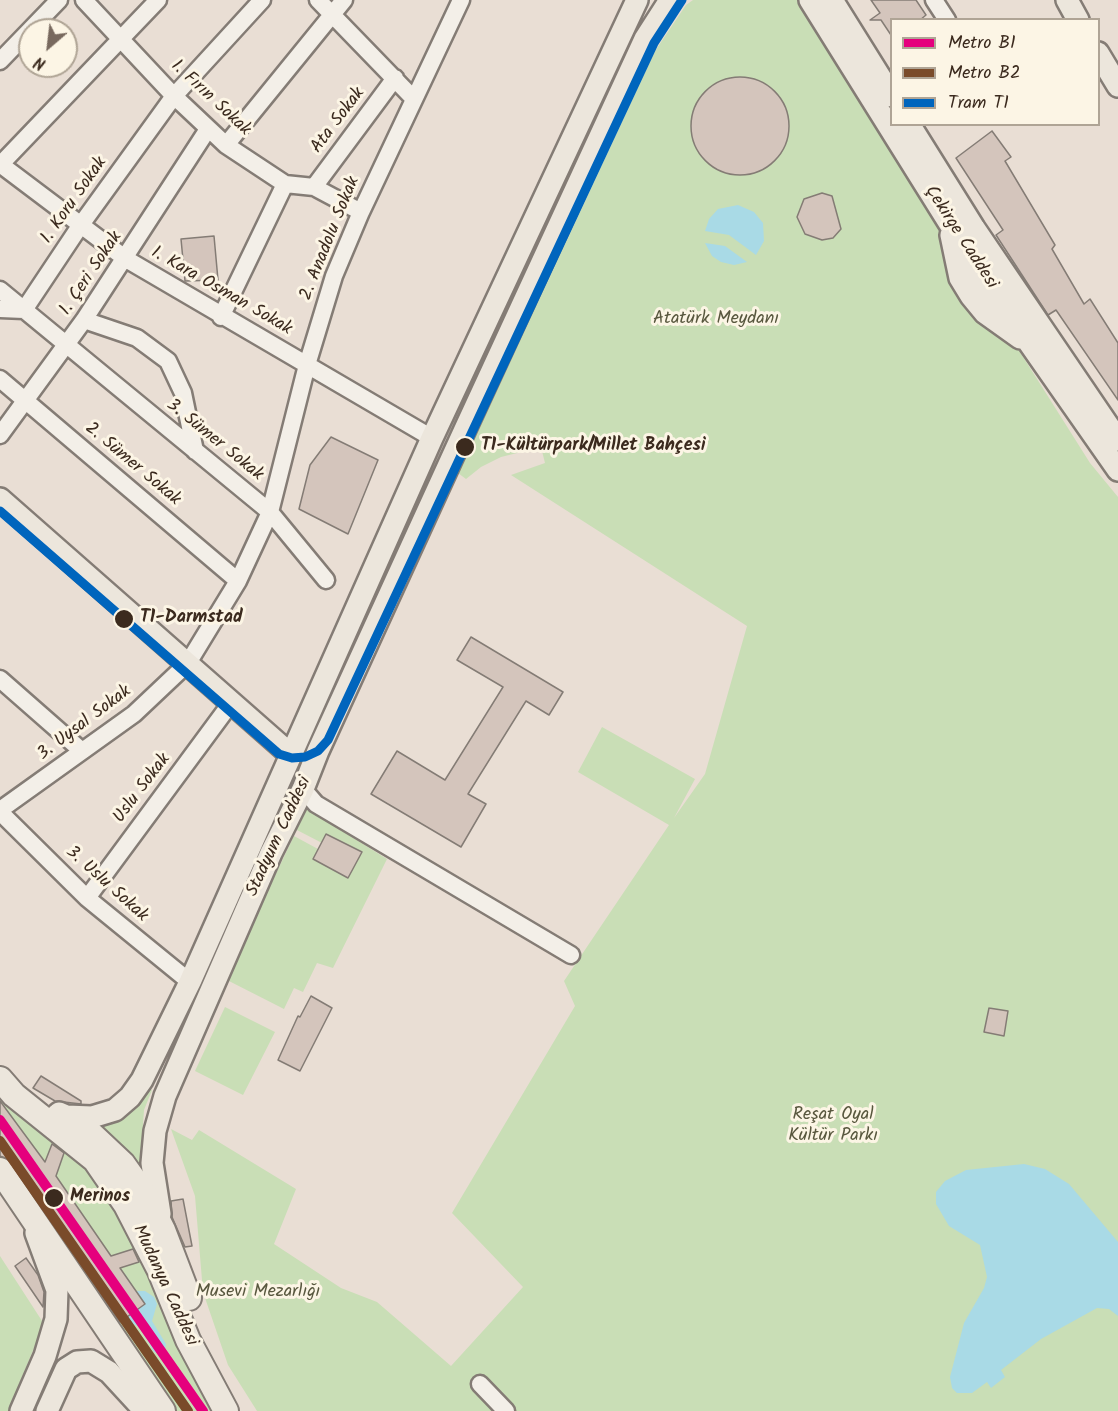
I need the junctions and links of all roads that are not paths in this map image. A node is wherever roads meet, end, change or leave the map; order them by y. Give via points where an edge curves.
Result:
1 (59, 0) edge
2 (84, 0) edge
3 (158, 0) edge
4 (261, 0) edge
5 (318, 0) edge
6 (344, 0) edge
7 (460, 0) edge
8 (637, 0) edge
9 (669, 0) edge
10 (810, 0) edge
11 (832, 0) edge
12 (934, 0) edge
13 (331, 15) junction
14 (946, 18) edge
15 (121, 39) junction
16 (1100, 56) edge
17 (0, 61) edge
18 (395, 78) junction
19 (1118, 86) edge
20 (890, 94) edge
21 (174, 96) junction
22 (414, 99) junction
23 (910, 126) edge
24 (208, 129) junction
25 (226, 145) junction
26 (0, 164) edge
27 (285, 184) junction
28 (314, 187) junction
29 (361, 212) junction
30 (80, 226) junction
31 (126, 259) junction
32 (0, 290) edge
33 (0, 309) edge
34 (24, 310) junction
35 (221, 317) junction
36 (84, 320) junction
37 (66, 346) junction
38 (307, 365) junction
39 (0, 379) edge
40 (27, 401) junction
41 (0, 435) edge
42 (432, 438) junction
43 (1118, 440) edge
44 (195, 451) junction
45 (1118, 470) edge
46 (0, 499) edge
47 (270, 512) junction
48 (326, 580) dead end
49 (238, 581) junction
50 (188, 663) junction
51 (0, 679) edge
52 (231, 703) junction
53 (82, 751) junction
54 (290, 754) junction
55 (303, 789) junction
56 (0, 811) edge
57 (87, 898) junction
58 (571, 955) dead end
59 (190, 982) junction
60 (7, 1087) edge
61 (0, 1170) edge
62 (26, 1208) junction
63 (163, 1230) junction
64 (480, 1384) dead end
65 (21, 1411) edge
66 (47, 1411) edge
67 (146, 1411) edge
68 (163, 1411) edge
69 (226, 1411) edge
70 (243, 1411) edge
71 (506, 1411) edge

1 - 17 street
2 - 15 street, 1. Fırın Sokak
3 - 15 street
4 - 21 street, 1. Koru Sokak
5 - 13 street
6 - 13 street
7 - 22 street, 2. Anadolu Sokak
8 - 42 main road
9 - 55 main road, Stadyum Caddesi via 645,39
10 - 45 main road, Çekirge Caddesi via 948,222
11 - 20 main road
12 - 14 street
13 - 18 street
13 - 25 street
15 - 21 street, 1. Fırın Sokak
15 - 26 street
16 - 19 main road
18 - 22 street
18 - 28 street, Ata Sokak
21 - 24 street, 1. Fırın Sokak
21 - 30 street, 1. Koru Sokak
22 - 29 street, 2. Anadolu Sokak
23 - 43 main road, Çekirge Caddesi via 974,228
24 - 25 street, 1. Fırın Sokak
24 - 31 street, 1. Çeri Sokak
25 - 27 street, 1. Fırın Sokak
26 - 30 street, 1. Kara Osman Sokak
27 - 28 street, 1. Fırın Sokak
27 - 35 street
28 - 29 street, 1. Fırın Sokak
29 - 38 street, 2. Anadolu Sokak via 334,276
30 - 31 street, 1. Kara Osman Sokak
30 - 34 street, 1. Koru Sokak
31 - 35 street, 1. Kara Osman Sokak
31 - 36 street, 1. Çeri Sokak
32 - 34 street, 3. Sümer Sokak
33 - 34 street
34 - 37 street, 3. Sümer Sokak
35 - 38 street, 1. Kara Osman Sokak
36 - 37 street, 1. Çeri Sokak
36 - 44 street via 137,338 168,361 183,393
37 - 40 street, 1. Çeri Sokak
37 - 44 street, 3. Sümer Sokak
38 - 42 street, 1. Kara Osman Sokak
38 - 47 street, 2. Anadolu Sokak
39 - 40 street, 2. Sümer Sokak
40 - 41 street, 1. Çeri Sokak
40 - 49 street, 2. Sümer Sokak
42 - 54 main road
44 - 47 street, 3. Sümer Sokak
46 - 50 main road
47 - 48 street, 3. Sümer Sokak
47 - 49 street, 2. Anadolu Sokak
49 - 50 street, 2. Anadolu Sokak
50 - 52 main road
50 - 53 street, 3. Uysal Sokak via 134,714
51 - 53 street
52 - 54 main road
52 - 57 street, Uslu Sokak
53 - 56 street, 3. Uysal Sokak
54 - 59 main road
55 - 58 street via 316,804
55 - 63 main road, Stadyum Caddesi via 165,1096 155,1131 152,1163
56 - 57 street, 3. Uslu Sokak
57 - 59 street, 3. Uslu Sokak
59 - 60 main road via 142,1080 116,1110 92,1117 66,1116
60 - 63 highway via 89,1132 123,1164
60 - 69 highway, Mudanya Caddesi via 94,1160 126,1205 159,1269 188,1340
61 - 62 highway
62 - 65 main road via 57,1290 56,1319 45,1356
62 - 67 highway via 70,1292
62 - 68 highway
63 - 70 highway via 214,1357
64 - 71 street
66 - 67 main road via 66,1369 77,1362 92,1361 109,1372

